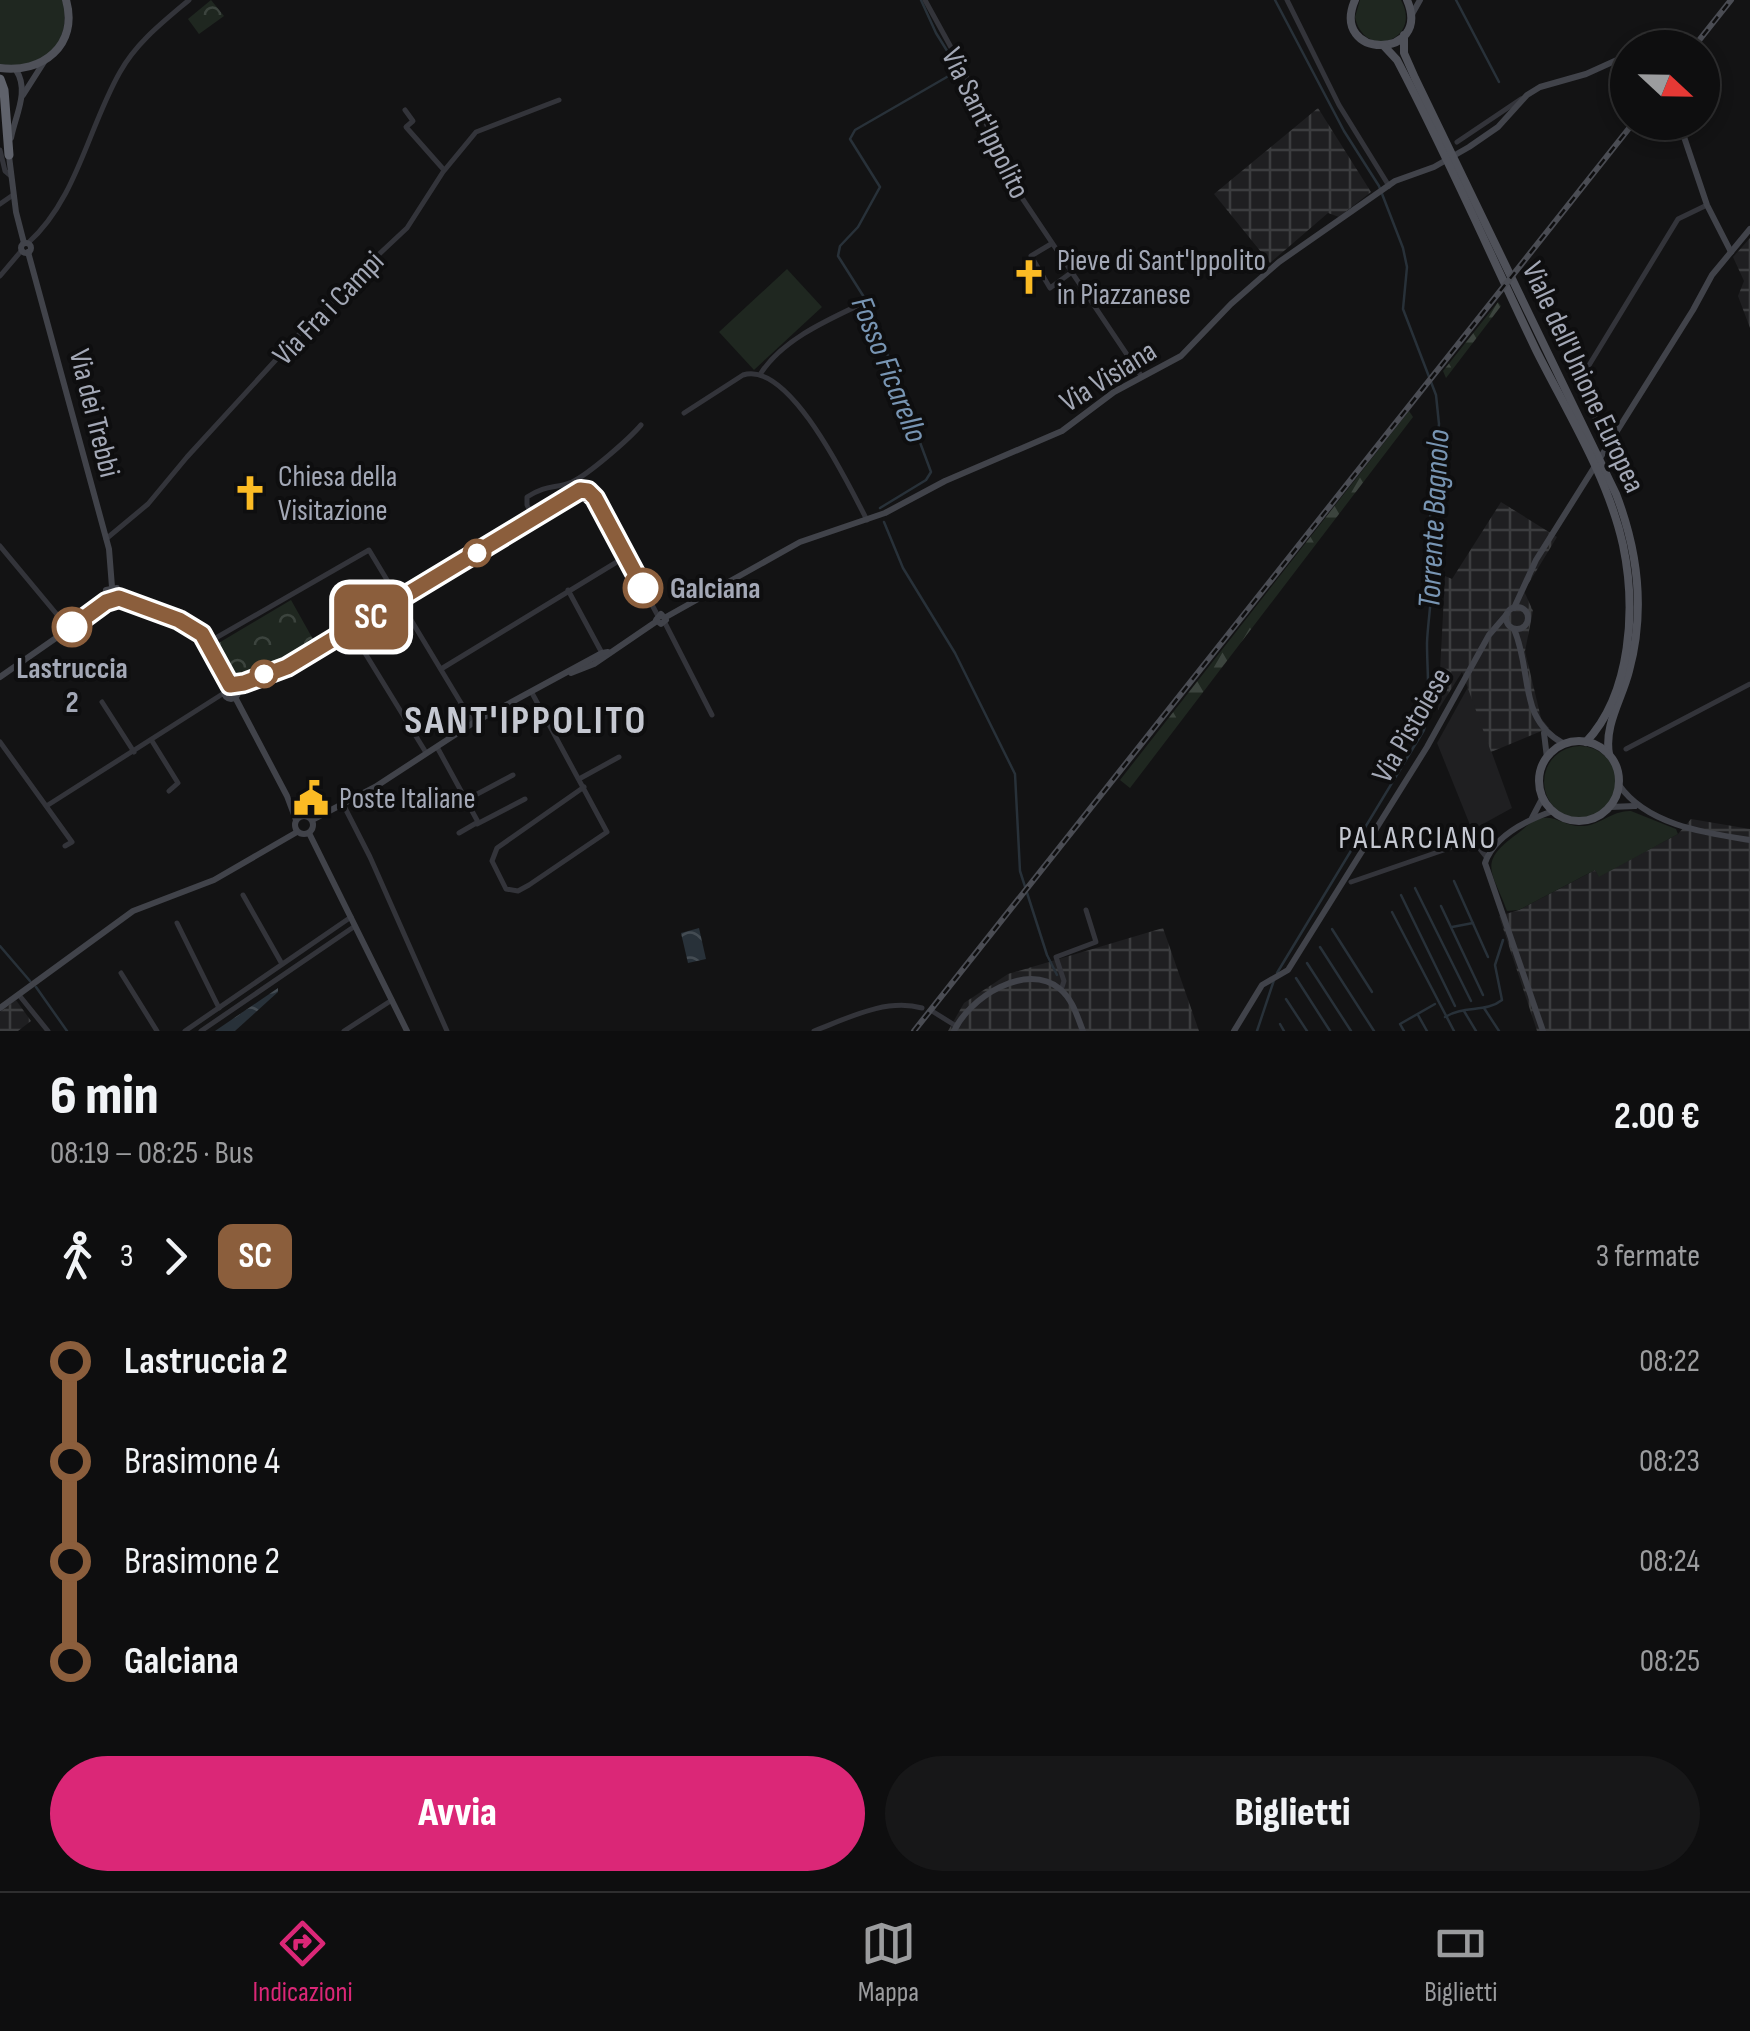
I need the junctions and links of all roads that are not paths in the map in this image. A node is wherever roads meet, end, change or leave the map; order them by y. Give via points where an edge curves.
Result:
1 (66, 0) edge
2 (189, 0) edge
3 (924, 0) edge
4 (1287, 0) edge
5 (1355, 0) edge
6 (1407, 0) edge
7 (1420, 0) edge
8 (1412, 16) junction
9 (1404, 35) junction
10 (1384, 46) junction
11 (44, 62) junction
12 (1610, 62) edge
13 (0, 68) edge
14 (16, 70) junction
15 (0, 79) edge
16 (1527, 95) junction
17 (22, 96) junction
18 (559, 100) dead end
19 (405, 110) dead end
20 (1685, 140) edge
21 (1457, 142) dead end
22 (4, 152) edge
23 (444, 170) junction
24 (1385, 189) junction
25 (14, 196) junction
26 (0, 204) edge
27 (1707, 204) junction
28 (1750, 228) edge
29 (1051, 244) junction
30 (26, 247) junction
31 (1731, 252) junction
32 (1072, 272) junction
33 (0, 276) edge
34 (857, 306) dead end
35 (761, 374) junction
36 (1142, 376) junction
37 (1567, 404) junction
38 (684, 413) dead end
39 (641, 425) dead end
40 (1609, 445) junction
41 (534, 518) junction
42 (867, 520) junction
43 (106, 539) junction
44 (0, 546) edge
45 (625, 556) junction
46 (112, 586) junction
47 (568, 590) junction
48 (119, 598) junction
49 (400, 599) junction
50 (109, 601) junction
51 (1634, 604) junction
52 (1515, 610) junction
53 (661, 619) junction
54 (1525, 625) junction
55 (1513, 628) junction
56 (69, 629) junction
57 (1489, 635) junction
58 (207, 643) junction
59 (1521, 644) junction
60 (365, 653) dead end
61 (605, 653) junction
62 (441, 669) junction
63 (0, 677) edge
64 (1750, 684) edge
65 (231, 692) junction
66 (532, 692) junction
67 (102, 702) dead end
68 (712, 715) dead end
69 (473, 723) junction
70 (1544, 732) junction
71 (152, 741) junction
72 (0, 742) edge
73 (1586, 742) junction
74 (1564, 744) junction
75 (436, 745) junction
76 (1626, 749) dead end
77 (425, 751) junction
78 (134, 752) junction
79 (1609, 754) junction
80 (619, 757) dead end
81 (1547, 758) junction
82 (513, 775) dead end
83 (579, 778) junction
84 (1619, 785) junction
85 (584, 788) junction
86 (169, 791) dead end
87 (1543, 797) junction
88 (525, 799) dead end
89 (466, 800) junction
90 (343, 804) junction
91 (48, 805) junction
92 (1636, 806) junction
93 (1610, 807) junction
94 (1553, 811) junction
95 (299, 818) junction
96 (1532, 819) junction
97 (312, 820) junction
98 (477, 824) junction
99 (297, 832) junction
100 (309, 833) junction
101 (459, 833) dead end
102 (1750, 840) edge
103 (1476, 844) junction
104 (65, 846) dead end
105 (1494, 846) junction
106 (1486, 861) junction
107 (1350, 882) dead end
108 (243, 895) dead end
109 (1086, 910) dead end
110 (351, 917) junction
111 (177, 923) dead end
112 (356, 926) junction
113 (282, 964) junction
114 (121, 973) dead end
115 (1062, 990) junction
116 (18, 995) junction
117 (392, 1000) junction
118 (0, 1008) edge
119 (218, 1008) junction
120 (922, 1008) dead end
121 (932, 1011) dead end
122 (955, 1029) edge
123 (48, 1031) edge
124 (158, 1031) edge
125 (185, 1031) edge
126 (201, 1031) edge
127 (344, 1031) edge
128 (407, 1031) edge
129 (447, 1031) edge
130 (814, 1031) edge
131 (1083, 1031) edge
132 (1234, 1031) edge
133 (1542, 1031) edge

1 - 11 main road via 67,32
2 - 30 street via 150,32 121,69 68,186
3 - 29 street, Via Sant'Ippolito via 964,71 1010,180
4 - 24 street
5 - 10 main road, Viale dell'Unione Europea via 1355,31 1367,43
6 - 8 main road
7 - 8 street
8 - 9 main road
9 - 10 main road
9 - 37 main road, Viale dell'Unione Europea via 1415,78
10 - 37 main road, Viale dell'Unione Europea via 1401,67
11 - 14 main road
11 - 17 street
12 - 16 street
13 - 14 main road
14 - 17 street
15 - 22 highway
16 - 21 street
16 - 24 street, Via Visiana via 1470,147
17 - 22 street, Via dei Trebbi
18 - 23 street, Via Fra i Campi via 476,132
19 - 23 street via 413,121 406,127
20 - 27 street
22 - 25 street, Via dei Trebbi
23 - 43 street, Via Fra i Campi via 408,228 316,316 148,504
24 - 36 street, Via Visiana via 1279,262 1181,356
25 - 26 street
25 - 30 street, Via dei Trebbi
27 - 31 street
27 - 40 street via 1678,219 1580,380
28 - 31 street
29 - 32 street, Via Sant'Ippolito
29 - 32 street via 1031,256 1050,288
30 - 33 street
30 - 43 street, Via dei Trebbi
31 - 40 street
32 - 36 street
34 - 35 street via 815,326
35 - 38 street via 743,375
35 - 42 street via 813,423
36 - 42 street, Via Visiana via 1062,431
37 - 51 main road, Viale dell'Unione Europea via 1616,520
39 - 41 street via 573,482 529,496
40 - 52 street via 1536,560
41 - 45 street via 588,491
41 - 49 street
42 - 53 street, Via Visiana via 800,542
43 - 46 street, Via dei Trebbi
44 - 56 street
45 - 47 street
45 - 53 street
46 - 48 street
46 - 50 street via 105,592
47 - 61 street
47 - 62 street
48 - 50 street
48 - 58 street via 179,620
49 - 58 street via 371,551 364,550
49 - 62 street
49 - 65 street via 287,667
50 - 56 street
51 - 73 main road, Viale dell'Unione Europea via 1617,682
51 - 79 main road, Viale dell'Unione Europea via 1630,667 1607,733
52 - 54 street via 1528,616
52 - 55 street
52 - 57 street, Via Pistoiese
53 - 61 street, Via Visiana
53 - 68 street
54 - 55 street
54 - 59 street
55 - 57 street
55 - 59 street
56 - 63 street
57 - 132 street, Via Pistoiese via 1288,970 1264,983
58 - 65 street
59 - 70 street via 1532,712
60 - 77 street
61 - 66 street, Via Visiana
62 - 69 street
64 - 76 street
65 - 71 street
65 - 95 street
66 - 69 street, Via Visiana
66 - 83 street
67 - 78 street
69 - 75 street, Via Visiana
70 - 74 street
70 - 81 street
71 - 78 street
71 - 86 street via 178,782
72 - 91 street
73 - 74 main road
73 - 79 main road
74 - 81 main road
75 - 77 street, Via Visiana
75 - 89 street
77 - 90 street, Via Visiana
78 - 91 street
79 - 84 main road
80 - 83 street
81 - 87 main road
82 - 89 street
83 - 85 street
84 - 92 street
84 - 93 main road
85 - 85 street via 607,832 518,890 506,889 492,861 496,848
87 - 94 main road
87 - 96 street
88 - 98 street
89 - 98 street
90 - 97 street, Via Visiana
90 - 129 street
91 - 104 street via 72,842
92 - 93 street
92 - 102 street via 1700,831
93 - 94 main road via 1585,821
94 - 96 street
95 - 97 street
95 - 99 street
96 - 105 street
97 - 100 street
98 - 101 street
99 - 100 street
99 - 116 street via 214,880 133,911
100 - 110 street
103 - 105 street
103 - 106 street
103 - 107 street
105 - 106 street
106 - 133 street
108 - 113 street
109 - 115 street via 1096,942 1056,957
110 - 112 street
110 - 113 street
111 - 119 street
112 - 117 street
112 - 126 street
113 - 119 street
114 - 124 street
115 - 122 street via 1037,979 1013,984 977,1001
115 - 131 street
116 - 118 street
116 - 123 street
117 - 127 street
117 - 128 street
119 - 125 street
120 - 130 street via 886,1006
121 - 122 street

